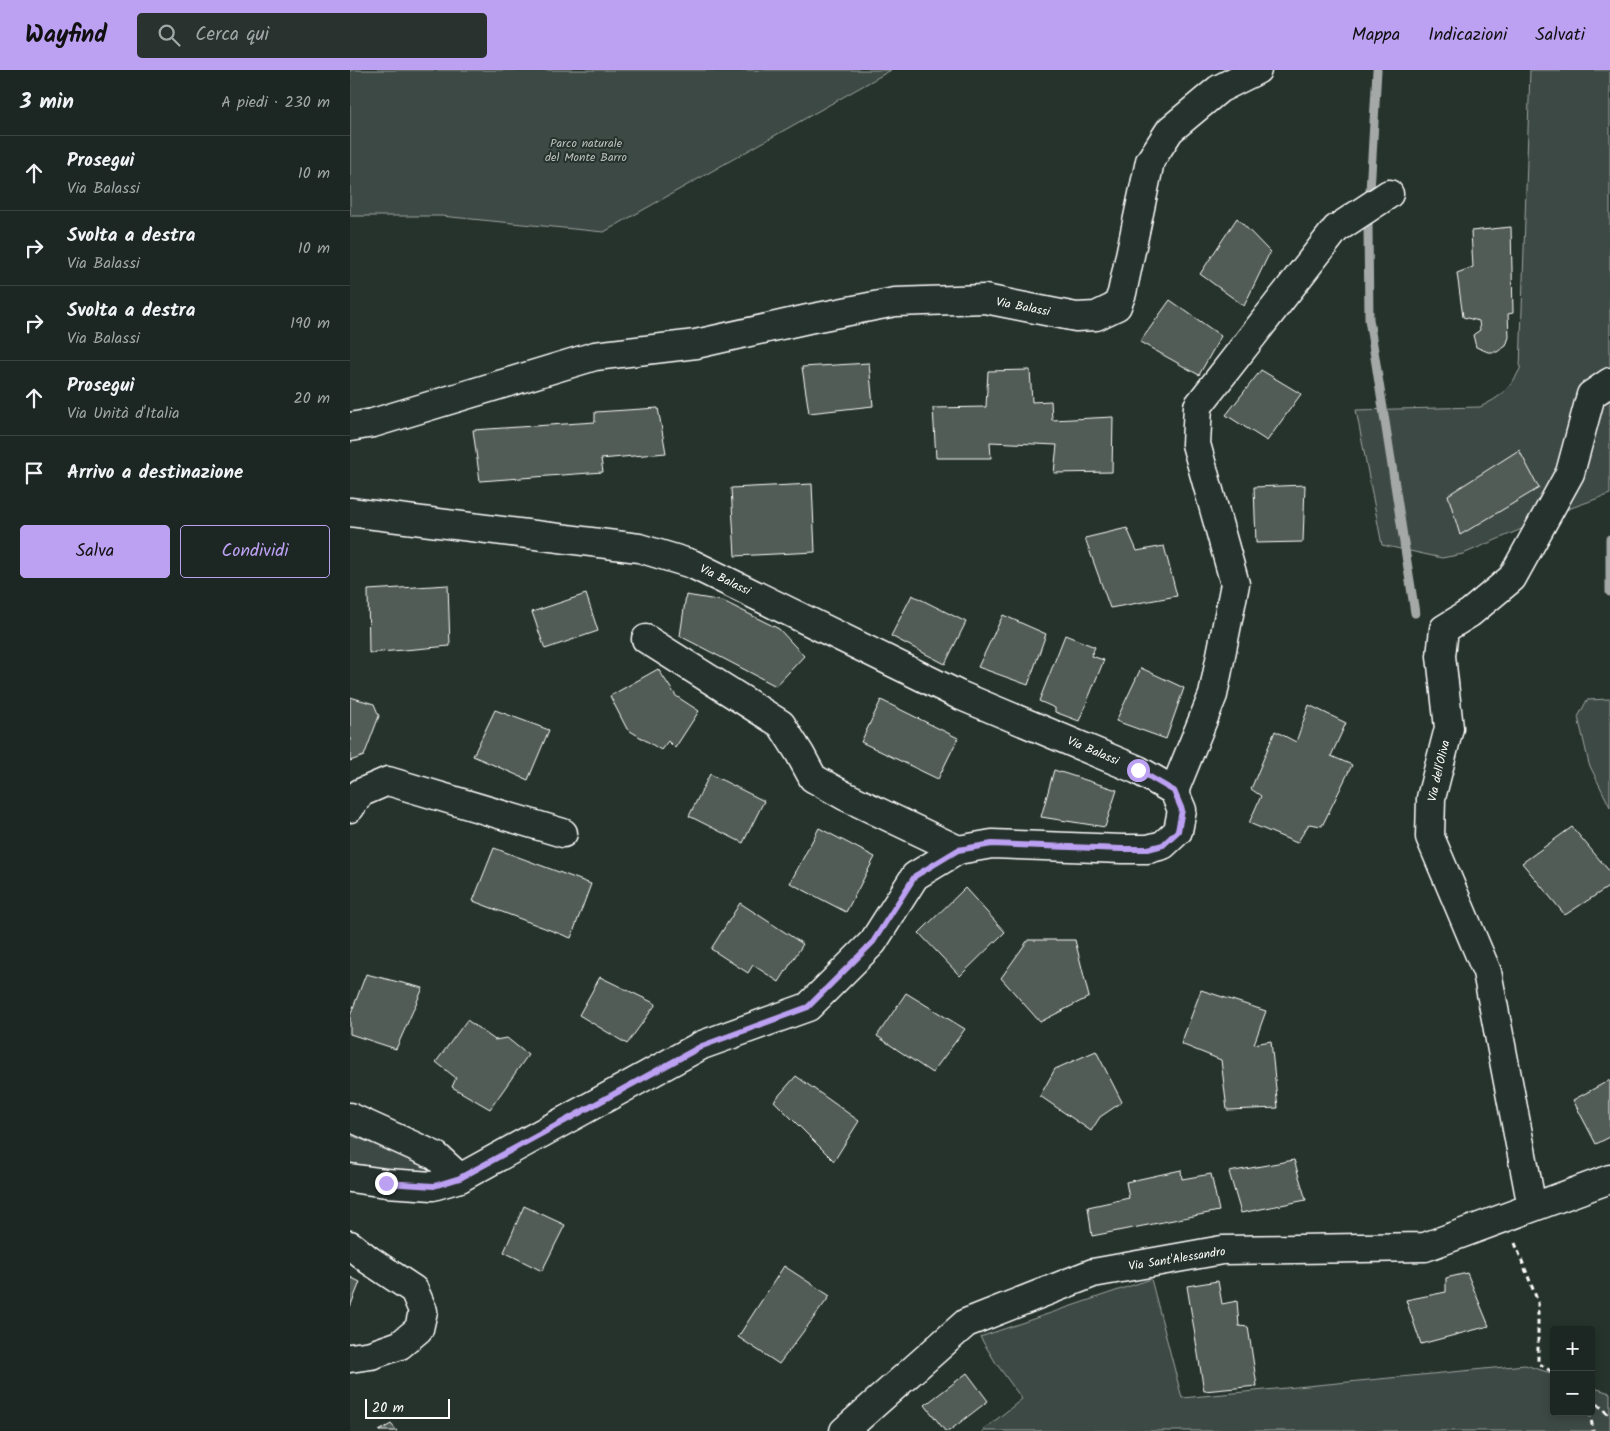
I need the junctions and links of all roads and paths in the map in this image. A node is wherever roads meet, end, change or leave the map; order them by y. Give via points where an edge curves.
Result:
1 (1257, 70) edge
2 (1389, 194) dead end
3 (1610, 382) edge
4 (350, 427) edge
5 (350, 512) edge
6 (646, 639) dead end
7 (1174, 791) junction
8 (350, 808) edge
9 (563, 832) dead end
10 (958, 850) junction
11 (350, 1117) edge
12 (350, 1178) edge
13 (460, 1178) junction
14 (1610, 1179) edge
15 (1532, 1207) junction
16 (350, 1245) edge
17 (350, 1358) edge
18 (1551, 1371) edge
19 (1595, 1402) edge
20 (1591, 1416) edge
21 (1610, 1416) edge
22 (844, 1431) edge
23 (1593, 1431) edge

1 - 4 street, Via Balassi via 1219,89 1170,130 1150,161 1117,306 1096,316 1076,318 985,299 895,302 696,344 595,356 373,423
2 - 7 street via 1336,229 1198,406 1196,444 1235,584 1213,695
3 - 15 street, Via dell'Oliva via 1590,395 1570,473 1512,578 1470,613 1444,629 1441,656 1449,728 1431,798 1430,837 1487,972
5 - 7 street, Via Balassi via 639,548 692,564 958,695 1138,770
6 - 10 street via 781,724 813,778
7 - 10 street via 1182,810 1178,831 1163,845 1148,849 1122,849 992,844
8 - 9 street via 360,793 388,781
10 - 13 street via 915,876 873,942 808,1007 702,1046
11 - 13 street via 436,1156
12 - 13 street via 434,1186
14 - 15 street, Via Sant'Alessandro
15 - 18 path via 1512,1234 1538,1302 1538,1363
15 - 22 street, Via Sant'Alessandro via 1425,1247 1222,1250 1093,1272 966,1323
16 - 17 street via 414,1290 423,1311 419,1329 400,1345
19 - 21 path
20 - 23 path

